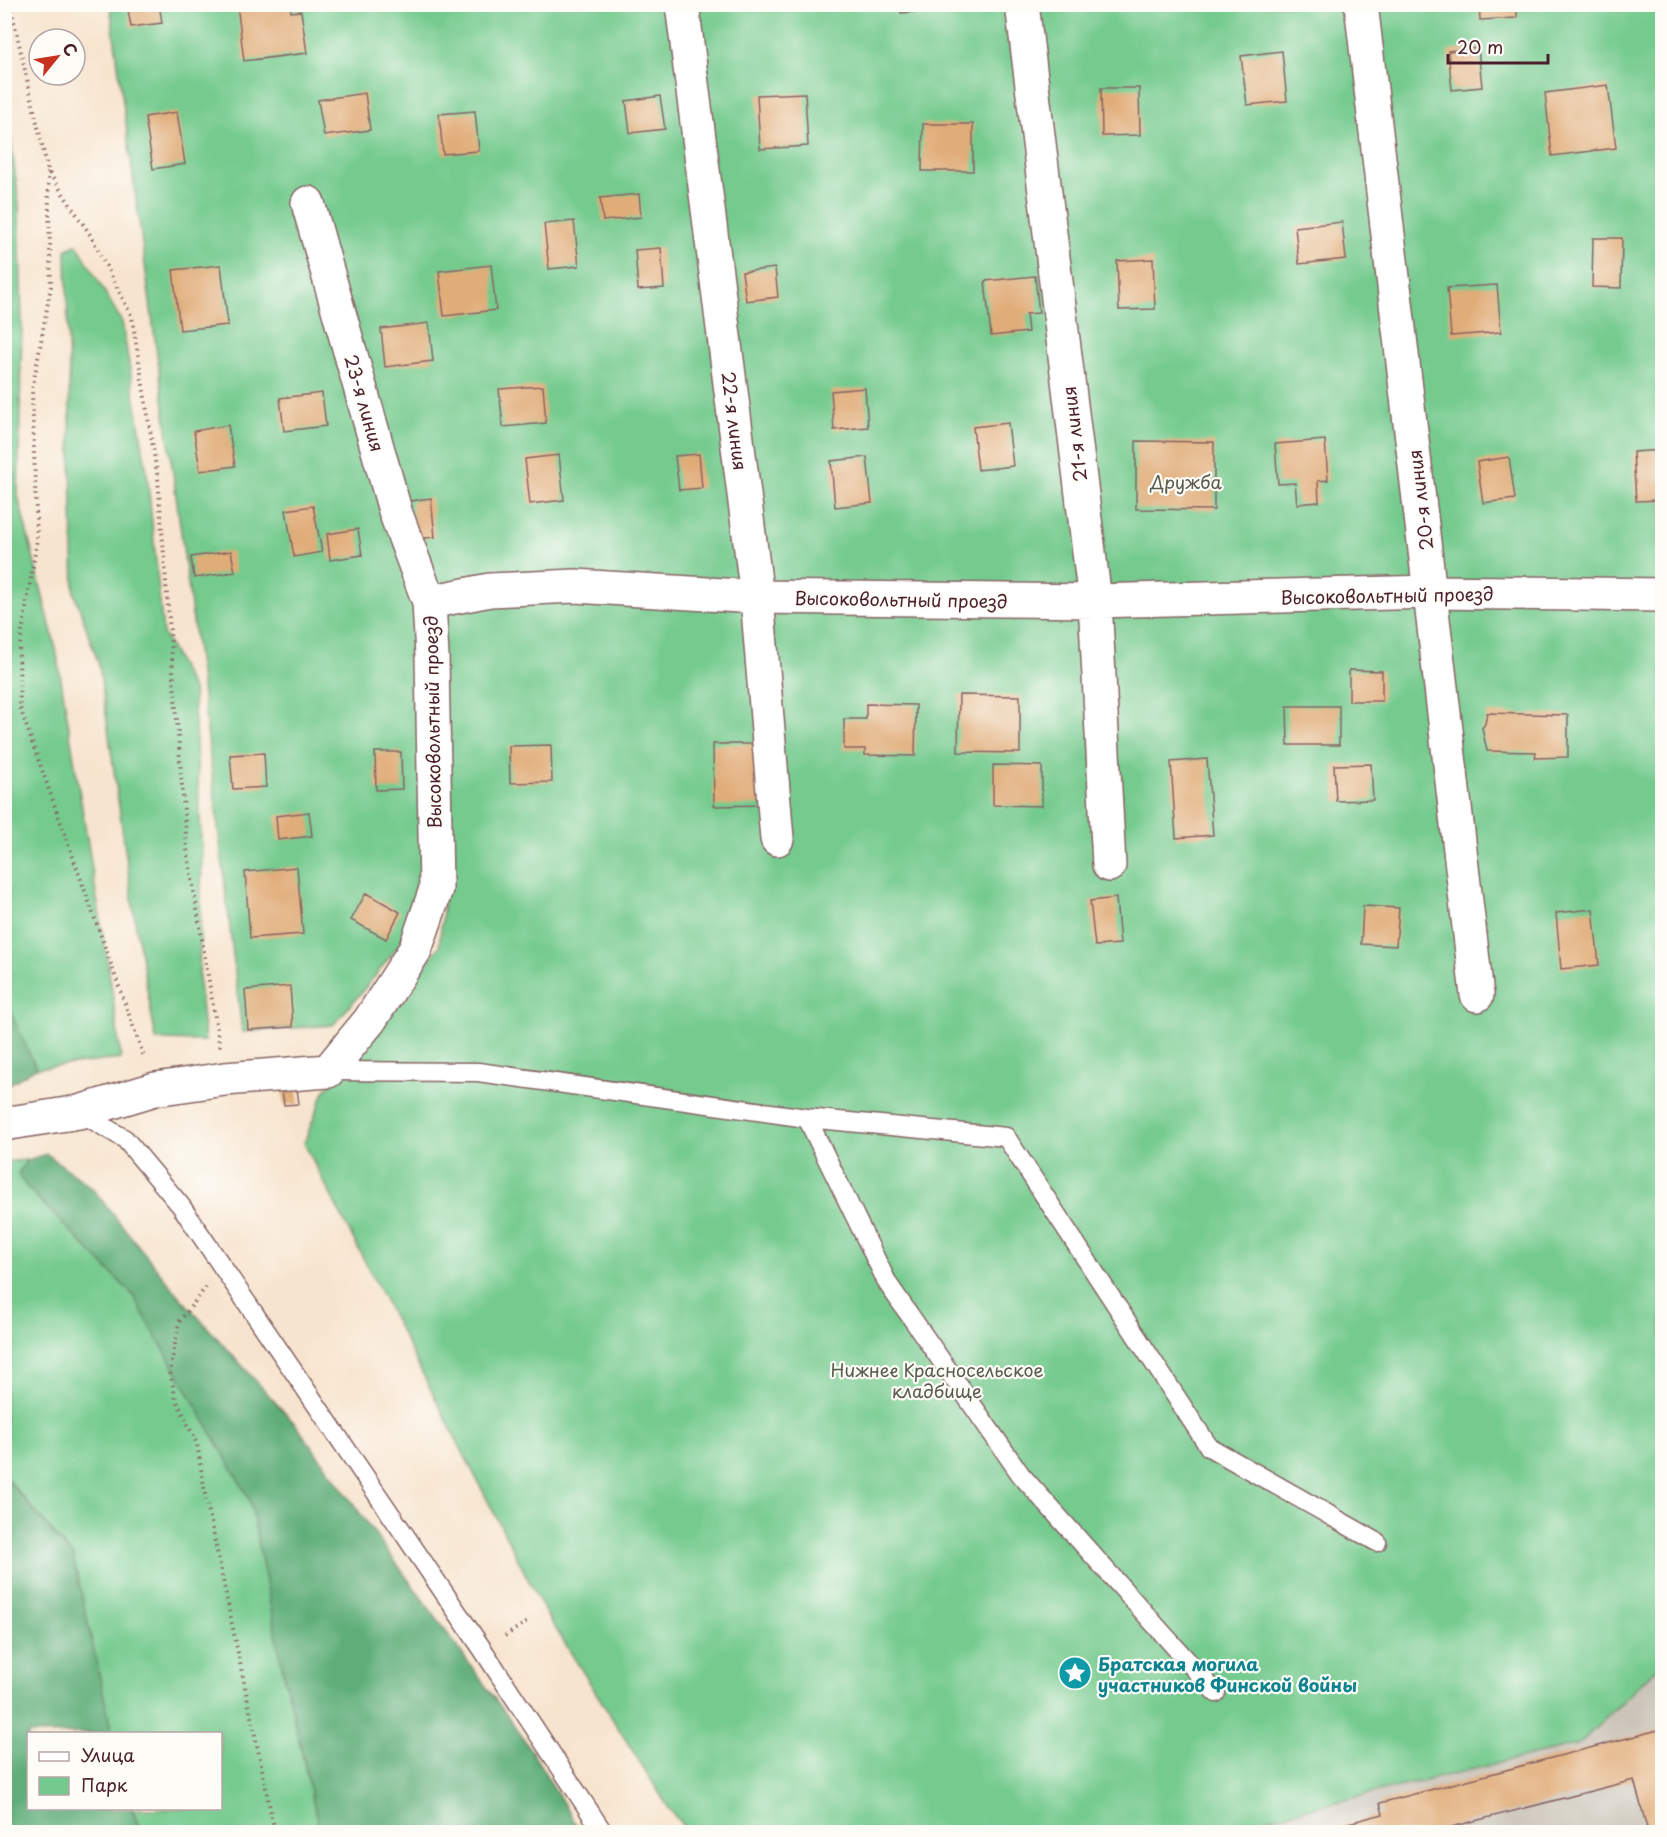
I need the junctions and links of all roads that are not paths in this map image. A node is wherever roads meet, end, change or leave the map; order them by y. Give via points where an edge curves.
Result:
1 (682, 4) edge
2 (1022, 4) edge
3 (1361, 4) edge
4 (308, 203) dead end
5 (1430, 592) junction
6 (1662, 595) edge
7 (757, 597) junction
8 (429, 602) junction
9 (1095, 602) junction
10 (777, 839) dead end
11 (1109, 865) dead end
12 (1477, 995) dead end
13 (328, 1071) junction
14 (79, 1112) junction
15 (807, 1118) junction
16 (4, 1124) edge
17 (1377, 1542) dead end
18 (1216, 1693) dead end
19 (603, 1833) edge

1 - 7 street, 22-я линия
2 - 9 street, 21-я линия
3 - 5 street, 20-я линия
4 - 8 street, 23-я линия via 396,514
5 - 6 street, Высоковольтный проезд
5 - 9 street, Высоковольтный проезд
5 - 12 street, 20-я линия
7 - 8 street, Высоковольтный проезд via 575,586 490,590
7 - 9 street, Высоковольтный проезд
7 - 10 street, 22-я линия
8 - 13 street, Высоковольтный проезд via 436,889 415,950 370,1020
9 - 11 street, 21-я линия
13 - 14 street via 155,1089
13 - 15 lane via 478,1072
14 - 16 street
14 - 19 lane via 126,1139 181,1206
15 - 17 lane via 1006,1137 1209,1447
15 - 18 lane via 888,1284 1021,1475

